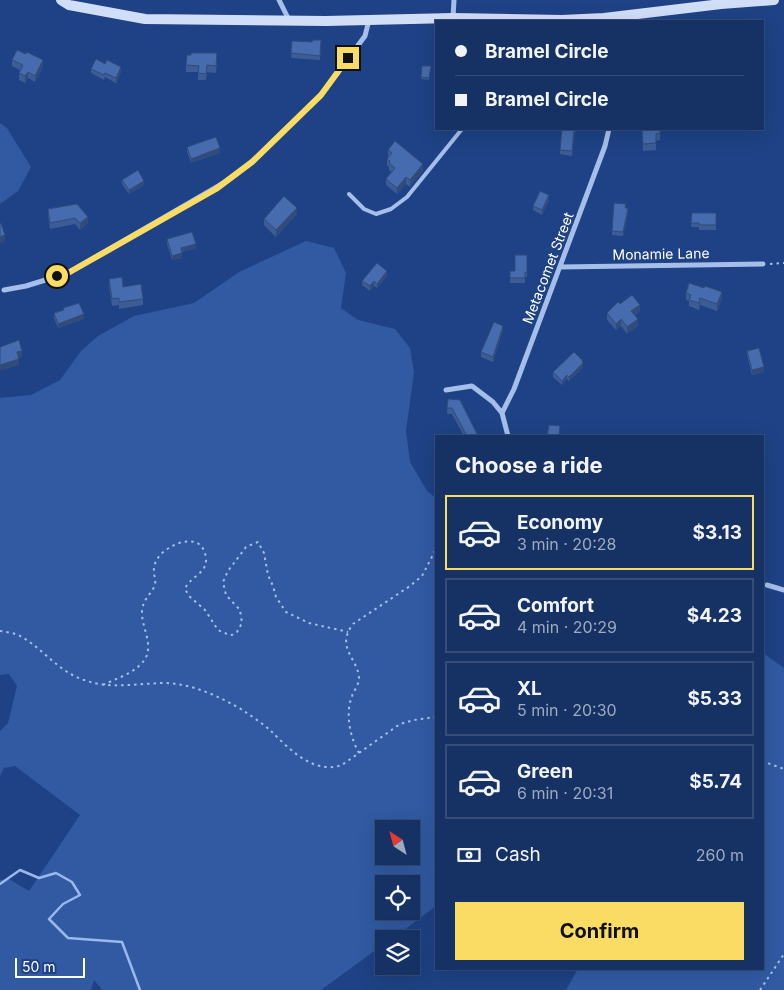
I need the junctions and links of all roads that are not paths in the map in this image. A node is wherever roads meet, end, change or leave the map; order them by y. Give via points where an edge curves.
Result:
1 (61, 0) edge
2 (279, 0) edge
3 (454, 0) edge
4 (774, 0) edge
5 (719, 2) edge
6 (453, 18) junction
7 (605, 19) edge
8 (289, 20) junction
9 (369, 20) junction
10 (518, 20) edge
11 (578, 20) edge
12 (461, 130) edge
13 (609, 130) edge
14 (349, 194) dead end
15 (763, 264) road end
16 (560, 267) junction
17 (4, 290) dead end
18 (446, 390) dead end
19 (502, 413) junction
20 (508, 435) edge
21 (767, 585) dead end
22 (784, 590) edge

1 - 8 street via 69,5 145,19
2 - 8 street
3 - 6 street
4 - 5 street
5 - 7 street
6 - 9 street
6 - 10 street
7 - 11 street
8 - 9 street
9 - 17 street via 365,36 321,95 252,162 216,189 68,273
12 - 14 lane via 407,197 391,209 376,214 364,209
13 - 16 street, Metacomet Street
15 - 16 street, Monamie Lane
16 - 19 street, Metacomet Street
18 - 19 street via 472,386
19 - 20 street
21 - 22 street

